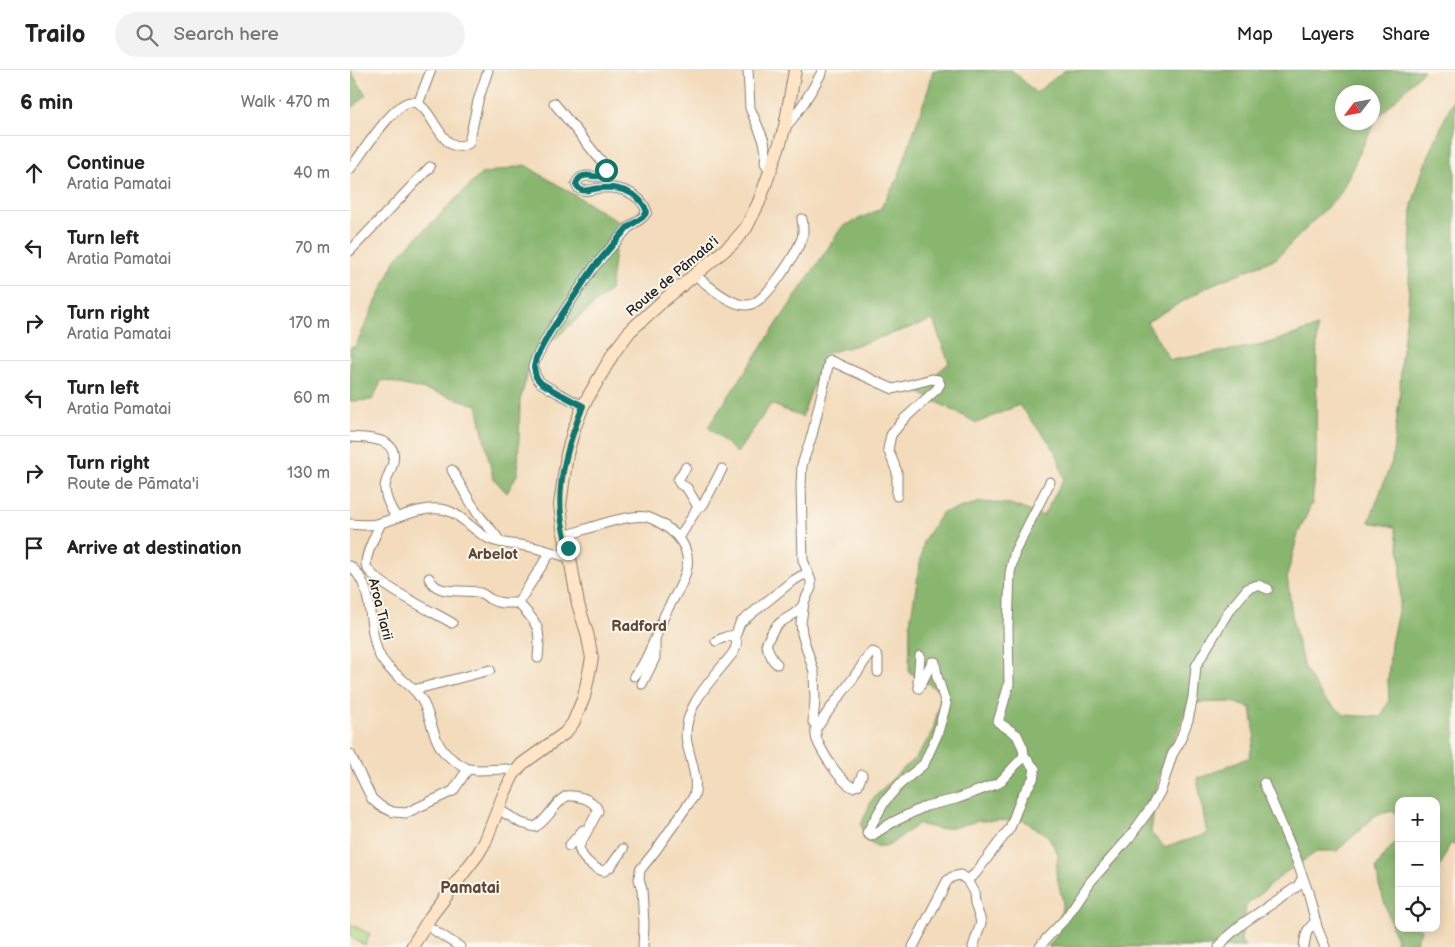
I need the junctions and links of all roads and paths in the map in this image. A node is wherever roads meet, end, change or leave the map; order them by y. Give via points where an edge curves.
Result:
1 (431, 70) edge
2 (488, 70) edge
3 (748, 70) edge
4 (795, 70) edge
5 (823, 70) edge
6 (554, 103) dead end
7 (418, 104) junction
8 (784, 129) junction
9 (430, 167) dead end
10 (350, 169) edge
11 (771, 172) junction
12 (802, 219) dead end
13 (350, 250) edge
14 (694, 274) junction
15 (583, 406) junction
16 (352, 437) edge
17 (686, 467) dead end
18 (722, 469) dead end
19 (452, 470) dead end
20 (1050, 482) dead end
21 (897, 496) dead end
22 (698, 506) junction
23 (396, 517) junction
24 (381, 523) junction
25 (350, 524) edge
26 (565, 536) junction
27 (679, 538) junction
28 (500, 542) junction
29 (550, 553) junction
30 (570, 558) junction
31 (352, 568) edge
32 (808, 574) junction
33 (429, 578) dead end
34 (1268, 589) dead end
35 (804, 602) junction
36 (518, 603) junction
37 (452, 623) dead end
38 (735, 637) junction
39 (655, 638) junction
40 (716, 641) dead end
41 (920, 656) dead end
42 (538, 658) dead end
43 (777, 664) dead end
44 (490, 670) dead end
45 (878, 672) dead end
46 (634, 676) dead end
47 (642, 684) dead end
48 (415, 690) junction
49 (816, 724) junction
50 (350, 754) edge
51 (1024, 756) junction
52 (468, 769) junction
53 (513, 775) junction
54 (862, 775) dead end
55 (1264, 783) dead end
56 (595, 805) junction
57 (498, 809) junction
58 (569, 846) dead end
59 (623, 849) dead end
60 (1302, 879) junction
61 (967, 880) junction
62 (1316, 922) junction
63 (426, 925) junction
64 (412, 947) edge
65 (460, 947) edge
66 (643, 947) edge
67 (913, 947) edge
68 (973, 947) edge
69 (1040, 947) edge
70 (1219, 947) edge
71 (1304, 947) edge
72 (1325, 947) edge

1 - 7 street
2 - 7 street via 468,143 464,146 447,141
3 - 11 street via 750,108 764,141 765,163
4 - 8 main road, Route de Pāmata'i
5 - 8 street via 796,116
6 - 15 street via 606,170 607,174 601,177 578,178 578,188 628,191 638,197 647,212 627,228 594,267 536,358 534,367 541,383
7 - 10 street via 405,103 390,115
8 - 11 main road, Route de Pāmata'i
9 - 13 street
11 - 14 main road, Route de Pāmata'i via 746,228 732,244
12 - 14 street via 802,239 789,263 778,280 753,304 740,304 729,299
14 - 15 main road, Route de Pāmata'i via 630,331
15 - 26 main road, Route de Pāmata'i via 571,440 563,479 560,505
16 - 23 street via 382,440 391,448 394,457 385,488
17 - 22 street via 678,480
18 - 22 street via 703,505
19 - 28 street
20 - 51 street via 1015,551 1010,573 1009,684 998,722 1017,736
21 - 32 street via 897,472 888,448 891,435 940,384 932,378 893,389 829,360 802,465 803,560
22 - 27 street
23 - 24 street
23 - 28 street via 430,510 448,511 485,536
24 - 25 street
24 - 37 street via 367,556 367,568 390,588
26 - 27 street via 640,516 656,521
26 - 30 main road, Route de Pāmata'i
27 - 39 street via 686,550 688,565
28 - 29 street
29 - 30 street
29 - 36 street
30 - 53 main road, Route de Pāmata'i via 592,658 589,679 570,729 522,764
31 - 48 street, Aroa Tiarii via 364,587 381,657
32 - 35 street via 811,588
32 - 38 street via 791,582 740,623
33 - 36 street via 440,589 471,591 501,603
34 - 69 street via 1258,585 1248,588 1228,612 1196,666 1188,720 1172,755 1162,790 1129,838
35 - 43 street via 799,611 779,624 768,638 766,645
35 - 49 street via 801,624 814,672 813,722
36 - 42 street via 536,623 540,641
38 - 40 street via 725,636
38 - 66 street via 734,653 703,691 686,722 687,743 697,787 694,796 640,870
39 - 46 street
39 - 47 street via 655,658
41 - 51 street via 919,688 932,662 935,662 946,704 937,735 924,764 885,801 867,834 871,836 926,806 956,799 998,782
44 - 48 street
45 - 49 street via 878,658 872,652
48 - 52 street, Aroa Tiarii via 426,708 442,751
49 - 54 street via 816,738 826,758 846,784 858,785
50 - 52 street via 372,799 393,812 406,813 453,791
51 - 61 street via 1035,769 1033,779 1022,796 1010,828
52 - 53 street via 507,769
53 - 57 main road, Route de Pāmata'i
55 - 60 street
56 - 57 street via 586,799 567,796 544,822 535,827 521,823
56 - 58 street via 583,830
56 - 59 street via 598,811 579,846 579,852 593,866 604,871
57 - 63 main road, Route de Pāmata'i via 478,854
60 - 62 street
60 - 70 street via 1298,886 1232,931
61 - 67 street via 960,875 947,881
61 - 68 street via 974,893 981,923
62 - 71 street via 1306,931
62 - 72 street
63 - 64 main road, Route de Pāmata'i
63 - 65 street

